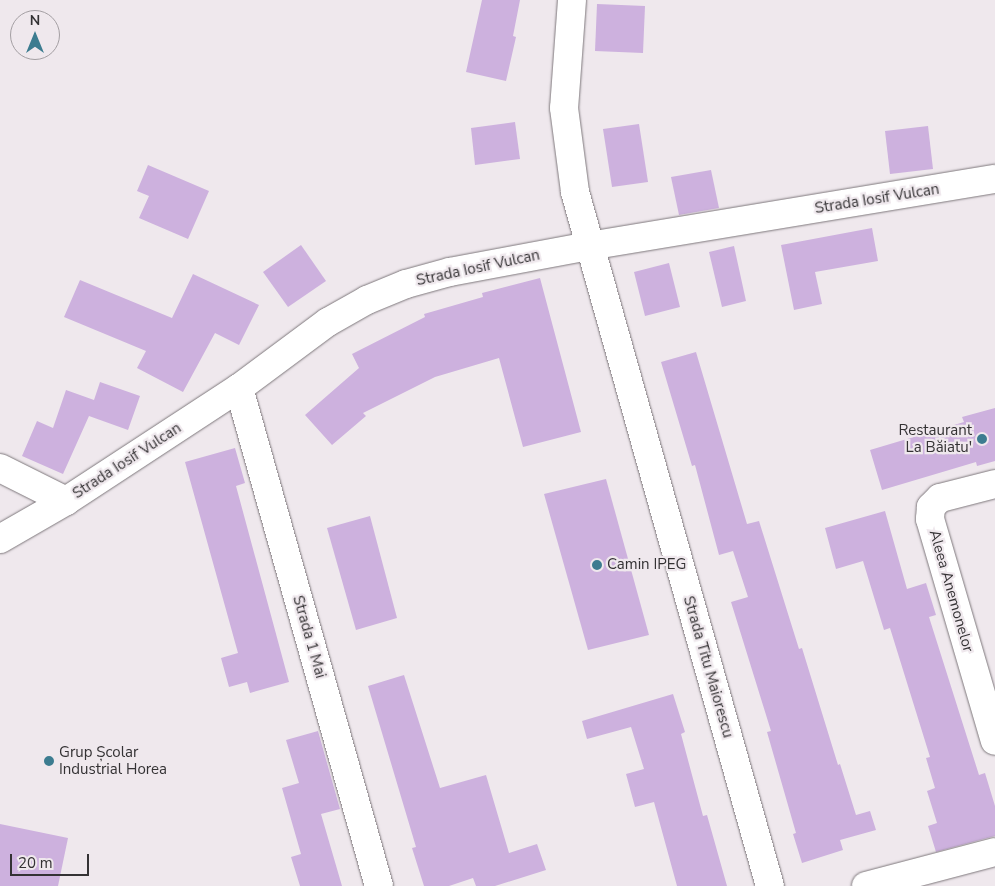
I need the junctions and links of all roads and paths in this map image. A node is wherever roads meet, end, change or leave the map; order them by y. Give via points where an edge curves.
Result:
1 (572, 0) edge
2 (995, 179) edge
3 (589, 246) junction
4 (239, 388) junction
5 (0, 468) edge
6 (995, 484) edge
7 (66, 501) junction
8 (0, 539) edge
9 (995, 741) edge
10 (995, 852) edge
11 (379, 886) edge
12 (770, 886) edge
13 (866, 886) edge

1 - 3 street, Strada Titu Maiorescu via 564,108 575,192
2 - 3 street, Strada Iosif Vulcan
3 - 4 street, Strada Iosif Vulcan via 450,272 406,284 367,300 328,322
3 - 12 street, Strada Titu Maiorescu
4 - 7 street, Strada Iosif Vulcan
4 - 11 street, Strada 1 Mai
5 - 7 street
6 - 9 street, Aleea Anemonelor via 940,498 931,507 930,519
7 - 8 street, Strada Iosif Vulcan
10 - 13 street

